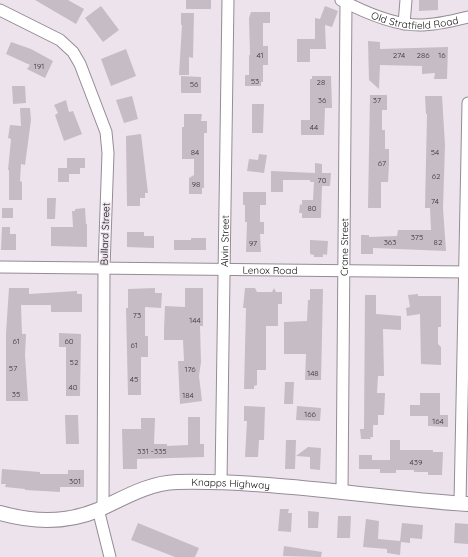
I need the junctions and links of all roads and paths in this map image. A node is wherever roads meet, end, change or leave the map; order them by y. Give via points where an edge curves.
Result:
1 (228, 0) edge
2 (406, 0) edge
3 (344, 1) edge
4 (0, 10) edge
5 (468, 17) edge
6 (404, 24) junction
7 (468, 102) edge
8 (0, 267) edge
9 (104, 268) junction
10 (223, 270) junction
11 (344, 270) junction
12 (466, 272) edge
13 (221, 482) junction
14 (342, 492) junction
15 (464, 504) edge
16 (100, 508) junction
17 (0, 513) edge
18 (110, 557) edge

1 - 10 street, Alvin Street
2 - 6 street
3 - 6 street, Old Stratfield Road via 372,14
3 - 11 street, Crane Street
4 - 9 street, Bullard Street via 60,40 73,52 80,64 106,132 108,152
5 - 6 street, Old Stratfield Road via 442,23
7 - 12 street
8 - 9 street, Lenox Road
9 - 10 street, Lenox Road
9 - 16 street, Bullard Street
10 - 11 street, Lenox Road
10 - 13 street, Alvin Street
11 - 12 street, Lenox Road
11 - 14 street, Crane Street
12 - 15 street
13 - 14 street, Knapps Highway
13 - 16 street, Knapps Highway via 175,482 149,486
14 - 15 street, Knapps Highway
16 - 17 street, Knapps Highway via 71,518 46,520 23,519
16 - 18 street, Bullard Street

